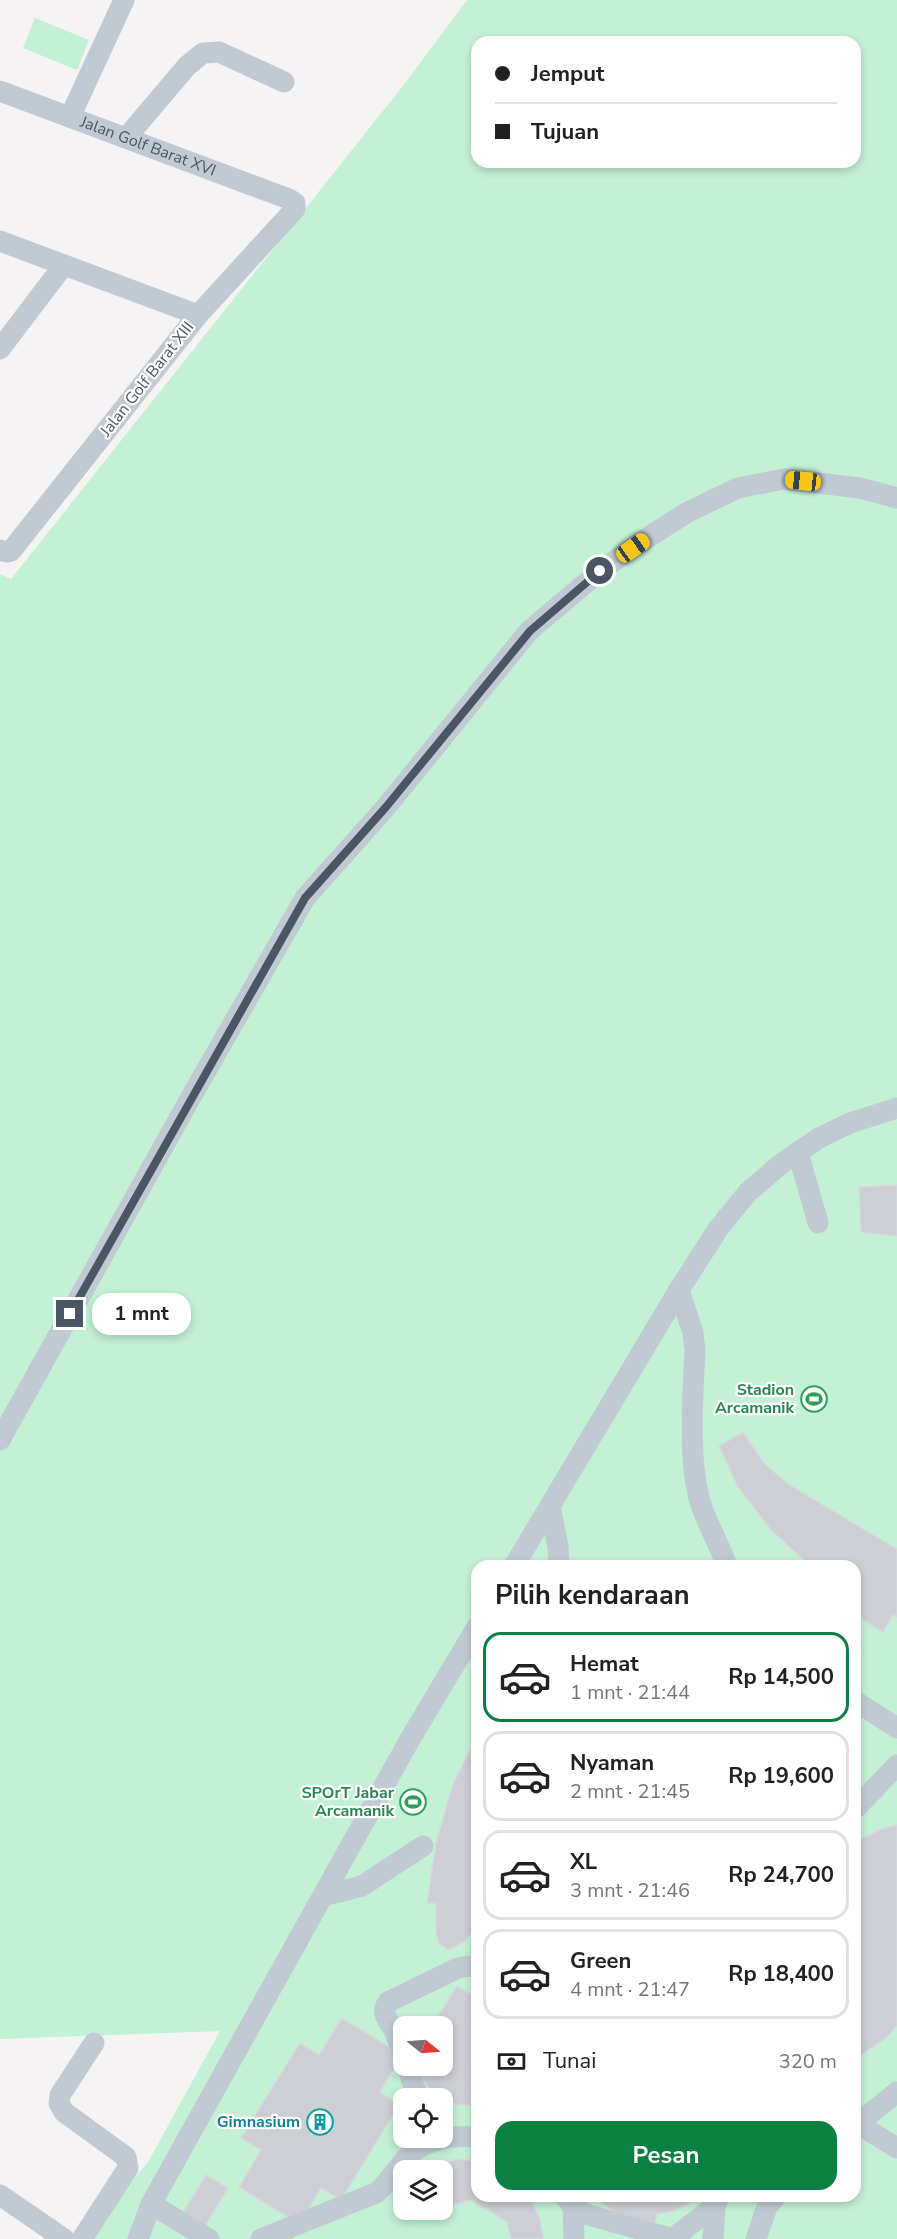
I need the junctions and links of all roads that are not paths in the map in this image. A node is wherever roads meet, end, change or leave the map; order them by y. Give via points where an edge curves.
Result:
1 (124, 0) edge
2 (284, 82) dead end
3 (0, 91) edge
4 (70, 117) junction
5 (126, 138) junction
6 (295, 203) joint
7 (0, 241) edge
8 (63, 266) junction
9 (198, 315) junction
10 (0, 349) edge
11 (897, 498) edge
12 (0, 550) edge
13 (897, 1108) edge
14 (798, 1152) junction
15 (818, 1223) dead end
16 (678, 1290) junction
17 (0, 1440) edge
18 (550, 1506) junction
19 (518, 1560) edge
20 (559, 1560) edge
21 (724, 1560) edge
22 (471, 1637) edge
23 (861, 1705) edge
24 (897, 1728) edge
25 (897, 1765) edge
26 (861, 1803) edge
27 (423, 1846) dead end
28 (323, 1896) junction
29 (471, 1968) edge
30 (393, 2029) edge
31 (94, 2043) dead end
32 (897, 2093) edge
33 (861, 2121) edge
34 (861, 2128) edge
35 (471, 2137) edge
36 (453, 2138) edge
37 (420, 2148) edge
38 (897, 2148) edge
39 (0, 2195) edge
40 (569, 2202) edge
41 (570, 2202) edge
42 (716, 2202) edge
43 (717, 2202) edge
44 (771, 2202) edge
45 (151, 2204) junction
46 (64, 2239) edge
47 (82, 2239) edge
48 (138, 2239) edge
49 (210, 2239) edge
50 (261, 2239) edge
51 (574, 2239) edge
52 (674, 2239) edge
53 (713, 2239) edge
54 (756, 2239) edge

1 - 4 street
2 - 5 street via 219,52 203,53 187,66
3 - 4 street, Jalan Golf Barat XVI
4 - 5 street, Jalan Golf Barat XVI
5 - 6 street, Jalan Golf Barat XVI
6 - 9 street, Jalan Golf Barat XIII via 295,209
7 - 8 street
8 - 9 street
8 - 10 street
9 - 12 street, Jalan Golf Barat XIII via 11,551
11 - 17 street via 860,488 784,479 738,488 650,536 600,571 530,631 386,807 305,898
13 - 14 street via 850,1123
14 - 15 street
14 - 16 street via 748,1192
16 - 18 street
16 - 21 street via 696,1350 695,1480 699,1500
18 - 19 street
18 - 20 street
22 - 28 street
23 - 24 street
25 - 26 street
27 - 28 street via 362,1886
28 - 45 street
29 - 30 street via 458,1968 388,2002 385,2014
31 - 47 street via 60,2095 59,2103 64,2112 126,2157 128,2168
32 - 33 street
34 - 38 street
35 - 36 street
37 - 50 street via 376,2193
39 - 46 street
40 - 51 street
41 - 52 street via 585,2214
42 - 52 street
43 - 53 street
44 - 54 street
45 - 48 street
45 - 49 street

